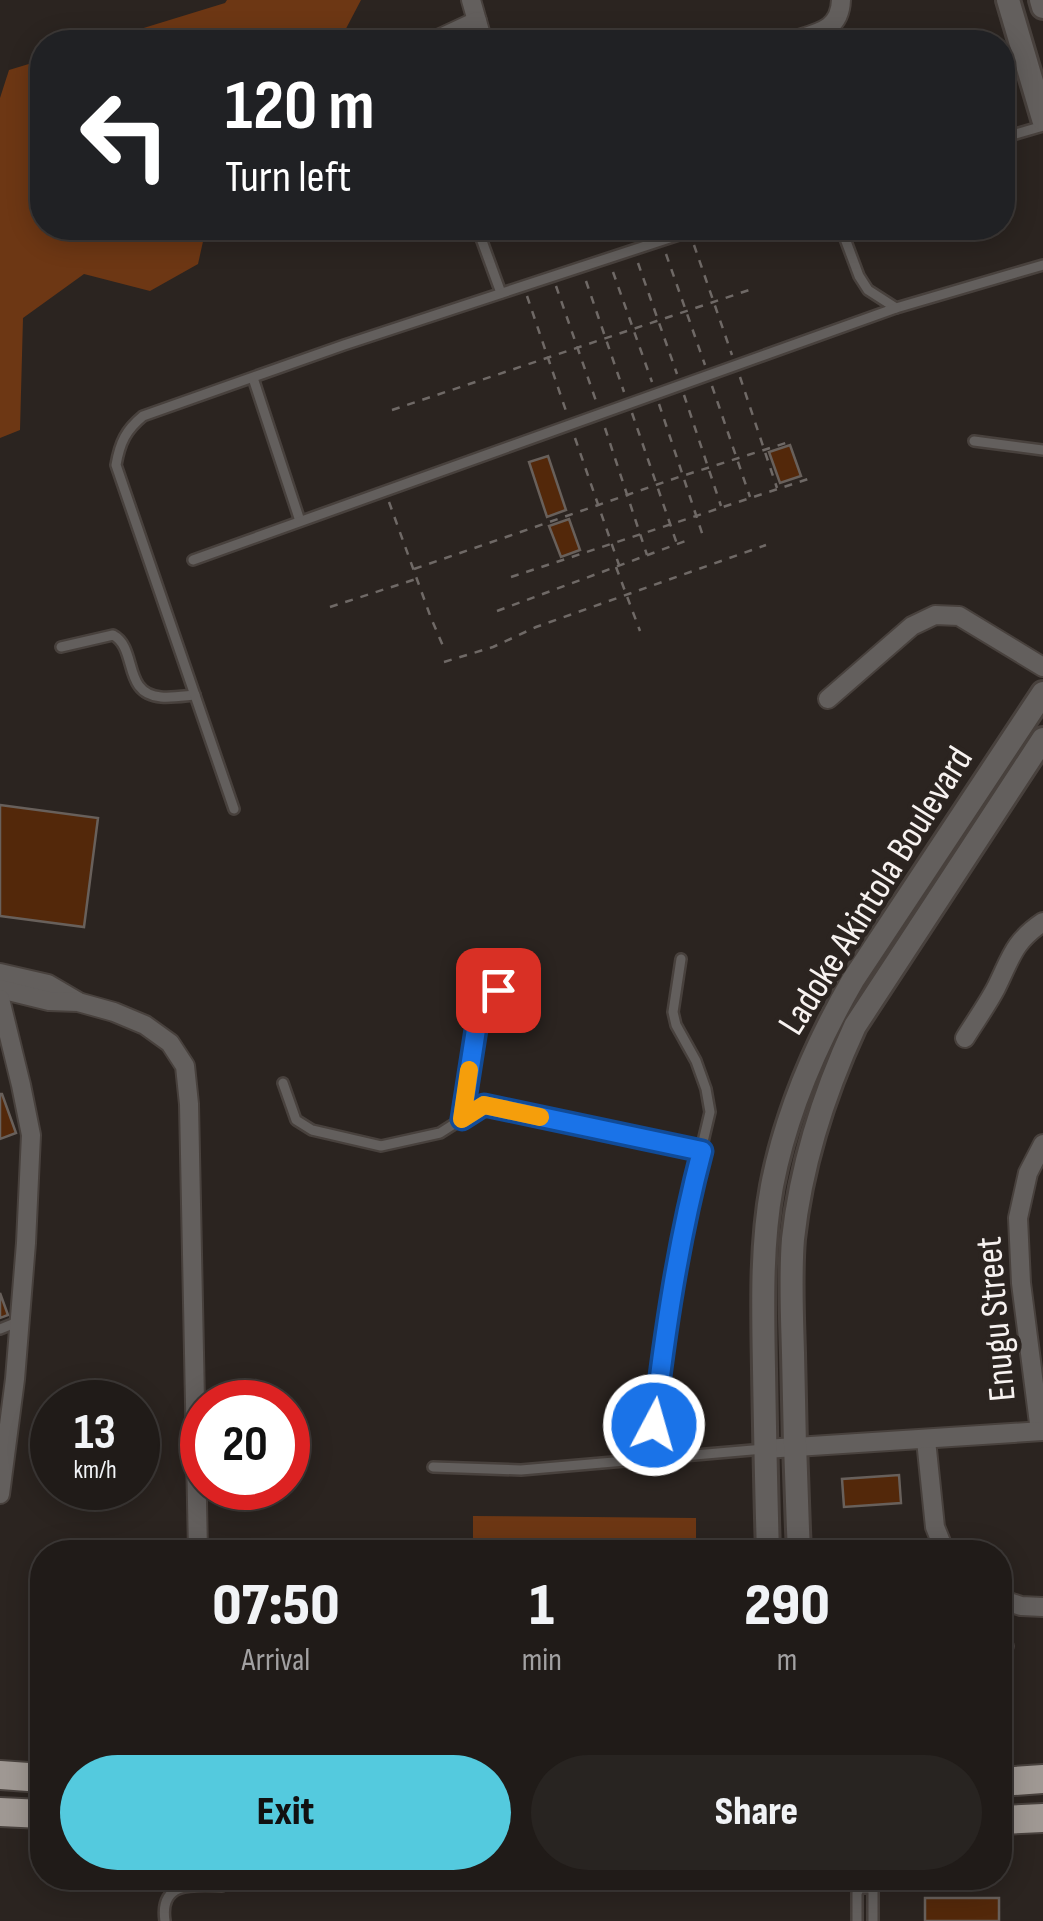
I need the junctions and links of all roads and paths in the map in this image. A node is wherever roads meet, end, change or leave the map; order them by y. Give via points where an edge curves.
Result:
1 (471, 0) edge
2 (841, 0) edge
3 (1008, 0) edge
4 (477, 21) junction
5 (458, 30) edge
6 (480, 30) edge
7 (823, 30) edge
8 (1043, 123) edge
9 (1015, 133) edge
10 (482, 240) edge
11 (662, 240) edge
12 (846, 240) edge
13 (1043, 266) edge
14 (755, 288) dead end
15 (500, 292) junction
16 (896, 308) junction
17 (253, 378) junction
18 (392, 410) dead end
19 (792, 441) dead end
20 (974, 441) dead end
21 (1043, 450) edge
22 (812, 478) dead end
23 (385, 491) junction
24 (697, 516) junction
25 (300, 521) junction
26 (669, 525) junction
27 (640, 534) junction
28 (703, 536) dead end
29 (688, 540) dead end
30 (612, 544) junction
31 (676, 544) junction
32 (766, 545) dead end
33 (647, 555) junction
34 (193, 560) dead end
35 (617, 565) junction
36 (414, 569) junction
37 (511, 577) dead end
38 (417, 578) junction
39 (626, 596) junction
40 (330, 607) dead end
41 (497, 611) dead end
42 (640, 631) dead end
43 (443, 646) dead end
44 (61, 647) dead end
45 (444, 662) dead end
46 (1043, 667) edge
47 (1043, 693) edge
48 (195, 695) junction
49 (828, 698) dead end
50 (1043, 739) edge
51 (234, 809) dead end
52 (1043, 922) edge
53 (681, 959) dead end
54 (0, 973) edge
55 (0, 989) edge
56 (530, 996) dead end
57 (0, 999) edge
58 (78, 1002) junction
59 (966, 1038) dead end
60 (282, 1083) dead end
61 (462, 1119) junction
62 (1043, 1144) edge
63 (702, 1151) junction
64 (20, 1322) junction
65 (0, 1329) edge
66 (1041, 1431) edge
67 (926, 1440) junction
68 (794, 1446) junction
69 (765, 1449) junction
70 (651, 1459) junction
71 (433, 1468) dead end
72 (0, 1494) edge
73 (198, 1540) edge
74 (768, 1540) edge
75 (798, 1540) edge
76 (941, 1540) edge
77 (1012, 1603) edge
78 (1043, 1606) edge
79 (0, 1775) edge
80 (30, 1777) edge
81 (1043, 1779) edge
82 (1012, 1781) edge
83 (0, 1812) edge
84 (30, 1813) edge
85 (1043, 1818) edge
86 (1012, 1819) edge
87 (176, 1890) edge
88 (859, 1890) edge
89 (872, 1890) edge
90 (164, 1921) edge
91 (857, 1921) edge
92 (873, 1921) edge

1 - 4 street
2 - 7 street via 836,23
3 - 8 street
4 - 5 street
4 - 6 street
8 - 9 lane
10 - 15 lane
11 - 15 lane
12 - 16 lane via 868,290
13 - 16 lane
14 - 18 path
15 - 17 lane
16 - 23 lane
17 - 25 lane
17 - 48 lane via 143,416 128,428 116,464
19 - 36 path
20 - 21 lane
22 - 24 path
23 - 25 lane
23 - 36 path
24 - 26 path
24 - 28 path
25 - 34 lane
26 - 27 path
26 - 31 path
27 - 30 path
27 - 33 path
29 - 31 path
30 - 35 path
30 - 37 path
31 - 33 path
32 - 39 path
33 - 35 path
35 - 39 path
35 - 41 path
36 - 38 path
38 - 40 path
38 - 43 path
39 - 42 path
39 - 45 path
44 - 48 lane via 113,634 138,686 160,697
46 - 49 street via 959,616 934,615
47 - 69 street, Ladoke Akintola Boulevard via 853,980 796,1098 765,1239
48 - 51 lane
50 - 68 street, Ladoke Akintola Boulevard via 855,1026 821,1109 793,1240
52 - 59 street via 1015,946
53 - 63 lane via 673,1012 706,1089 710,1112
54 - 58 street via 48,984
55 - 58 street
56 - 61 lane via 488,994
57 - 64 street via 30,1135
58 - 73 street via 145,1025 170,1043 185,1066
60 - 61 lane via 296,1120 381,1146 440,1133
61 - 63 lane via 484,1105
62 - 66 street, Enugu Street via 1018,1218
63 - 70 lane via 666,1323
64 - 65 lane
64 - 72 street
66 - 67 street
67 - 68 street
67 - 76 street
68 - 69 street
68 - 75 street, Ladoke Akintola Boulevard
69 - 70 lane
69 - 74 street, Ladoke Akintola Boulevard
70 - 71 lane via 521,1470
77 - 78 street
79 - 80 main road
81 - 82 main road
83 - 84 main road
85 - 86 main road
87 - 90 lane via 166,1900
88 - 91 lane
89 - 92 lane

